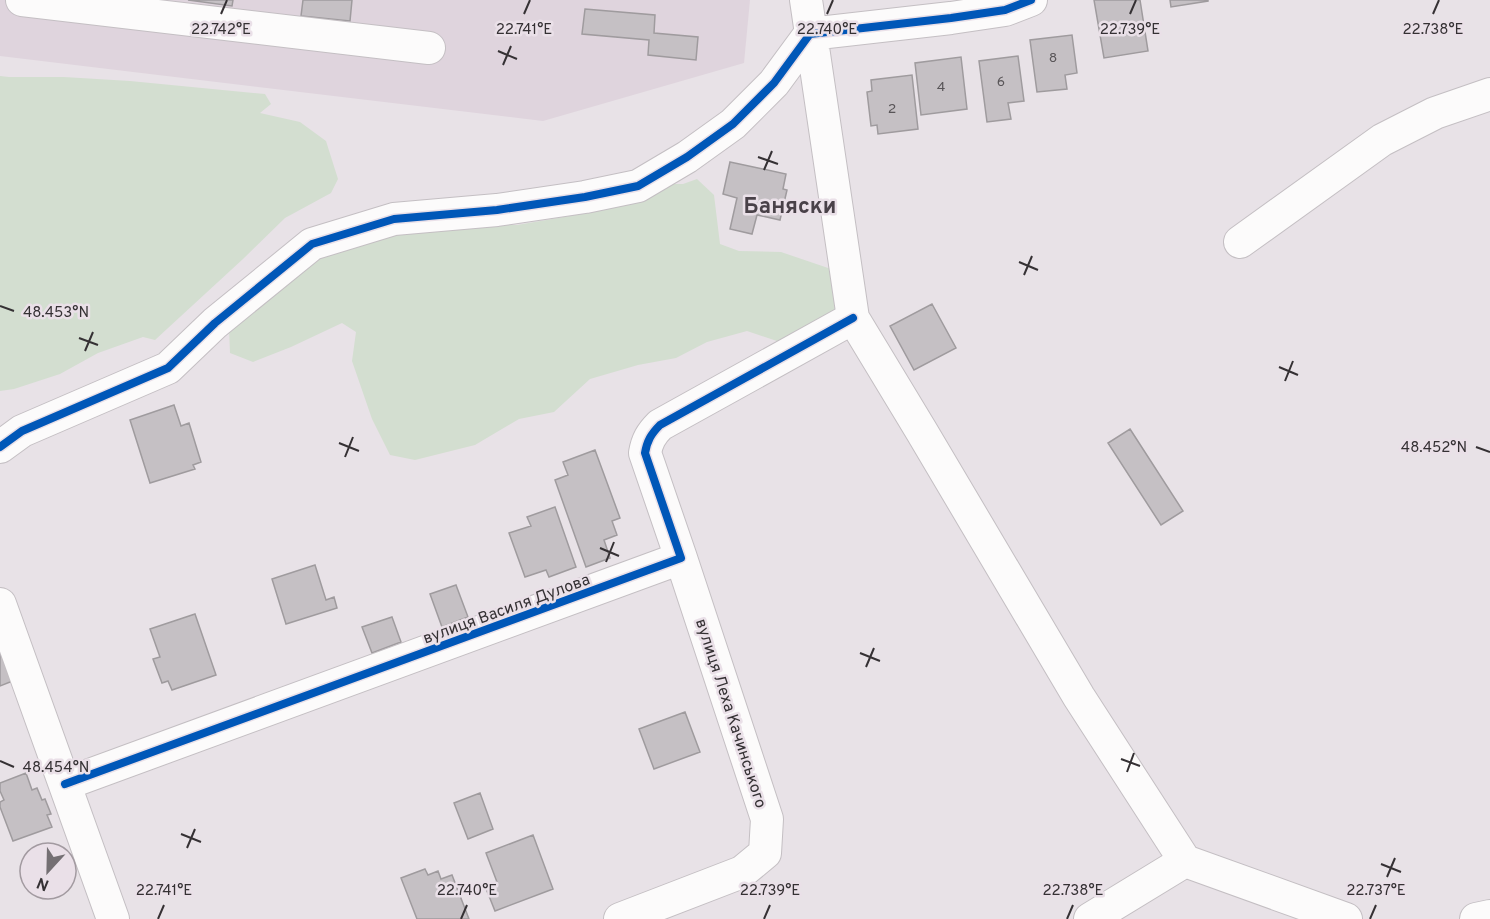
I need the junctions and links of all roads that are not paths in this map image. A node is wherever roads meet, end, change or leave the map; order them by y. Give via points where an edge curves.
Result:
1 (22, 0) edge
2 (806, 0) edge
3 (1031, 0) edge
4 (810, 34) junction
5 (429, 48) dead end
6 (1490, 94) edge
7 (1240, 242) dead end
8 (853, 318) junction
9 (0, 447) edge
10 (681, 558) junction
11 (0, 604) edge
12 (65, 784) junction
13 (1185, 861) junction
14 (1490, 916) edge
15 (113, 919) edge
16 (620, 919) edge
17 (1090, 919) edge
18 (1346, 919) edge
19 (1476, 919) edge

1 - 5 street
2 - 4 street
3 - 4 street via 1005,10
4 - 8 street
4 - 9 street via 774,83 733,124 638,186 497,210 394,219 312,244 215,323 168,368 22,431
6 - 7 street via 1435,113 1382,140
8 - 10 street via 654,431 645,453
8 - 13 street via 1079,697
10 - 12 street, вулиця Василя Дулова
10 - 16 street, вулиця Леха Качинського via 767,819 765,853 742,872
11 - 12 street
12 - 15 street
13 - 17 street
13 - 18 street
14 - 19 street

